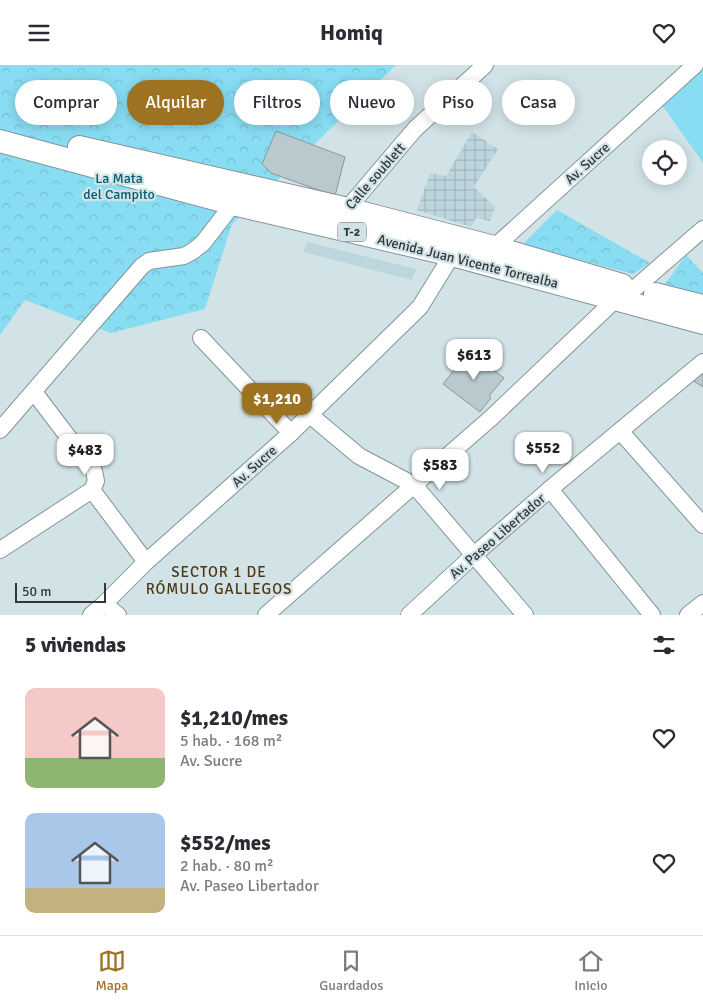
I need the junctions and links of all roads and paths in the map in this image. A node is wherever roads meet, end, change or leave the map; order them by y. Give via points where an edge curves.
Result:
1 (485, 65) edge
2 (695, 65) edge
3 (0, 129) edge
4 (0, 141) edge
5 (233, 204) junction
6 (348, 209) junction
7 (332, 227) junction
8 (703, 229) edge
9 (458, 247) junction
10 (487, 255) junction
11 (625, 294) junction
12 (703, 306) edge
13 (703, 323) edge
14 (200, 338) dead end
15 (703, 363) edge
16 (34, 392) junction
17 (310, 415) junction
18 (0, 430) edge
19 (621, 432) junction
20 (291, 433) junction
21 (414, 485) junction
22 (550, 489) junction
23 (92, 490) junction
24 (703, 525) edge
25 (0, 550) edge
26 (474, 555) junction
27 (146, 562) junction
28 (703, 603) edge
29 (104, 604) junction
30 (91, 615) edge
31 (118, 615) edge
32 (266, 615) edge
33 (409, 615) edge
34 (525, 615) edge
35 (652, 615) edge
36 (688, 615) edge

1 - 6 street, Calle soublett via 415,129
2 - 10 street, Av. Sucre
3 - 6 highway, Avenida Juan Vicente Torrealba / T-2
4 - 5 highway, Avenida Juan Vicente Torrealba / T-2
5 - 7 highway, Avenida Juan Vicente Torrealba / T-2
5 - 16 street via 193,251 184,256 149,261 142,266
6 - 7 street, Calle soublett
6 - 9 highway, Avenida Juan Vicente Torrealba / T-2
7 - 9 highway, Avenida Juan Vicente Torrealba / T-2
8 - 11 street
9 - 10 highway, Avenida Juan Vicente Torrealba / T-2
9 - 17 street, Av. Sucre via 420,307
10 - 11 highway, Avenida Juan Vicente Torrealba / T-2
11 - 12 highway, Avenida Juan Vicente Torrealba / T-2
11 - 13 highway, Avenida Juan Vicente Torrealba / T-2
11 - 21 street
14 - 20 street
15 - 19 street, Av. Paseo Libertador
16 - 18 street
16 - 23 street via 94,471 96,481
17 - 20 street, Av. Sucre
17 - 21 street via 359,456
19 - 22 street, Av. Paseo Libertador
19 - 24 street
20 - 27 street, Av. Sucre
21 - 26 street
21 - 32 street
22 - 26 street, Av. Paseo Libertador
22 - 35 street
23 - 25 street
23 - 27 street
26 - 33 street, Av. Paseo Libertador
26 - 34 street
27 - 29 street, Av. Sucre
28 - 36 street
29 - 30 street, Av. Sucre
29 - 31 street

